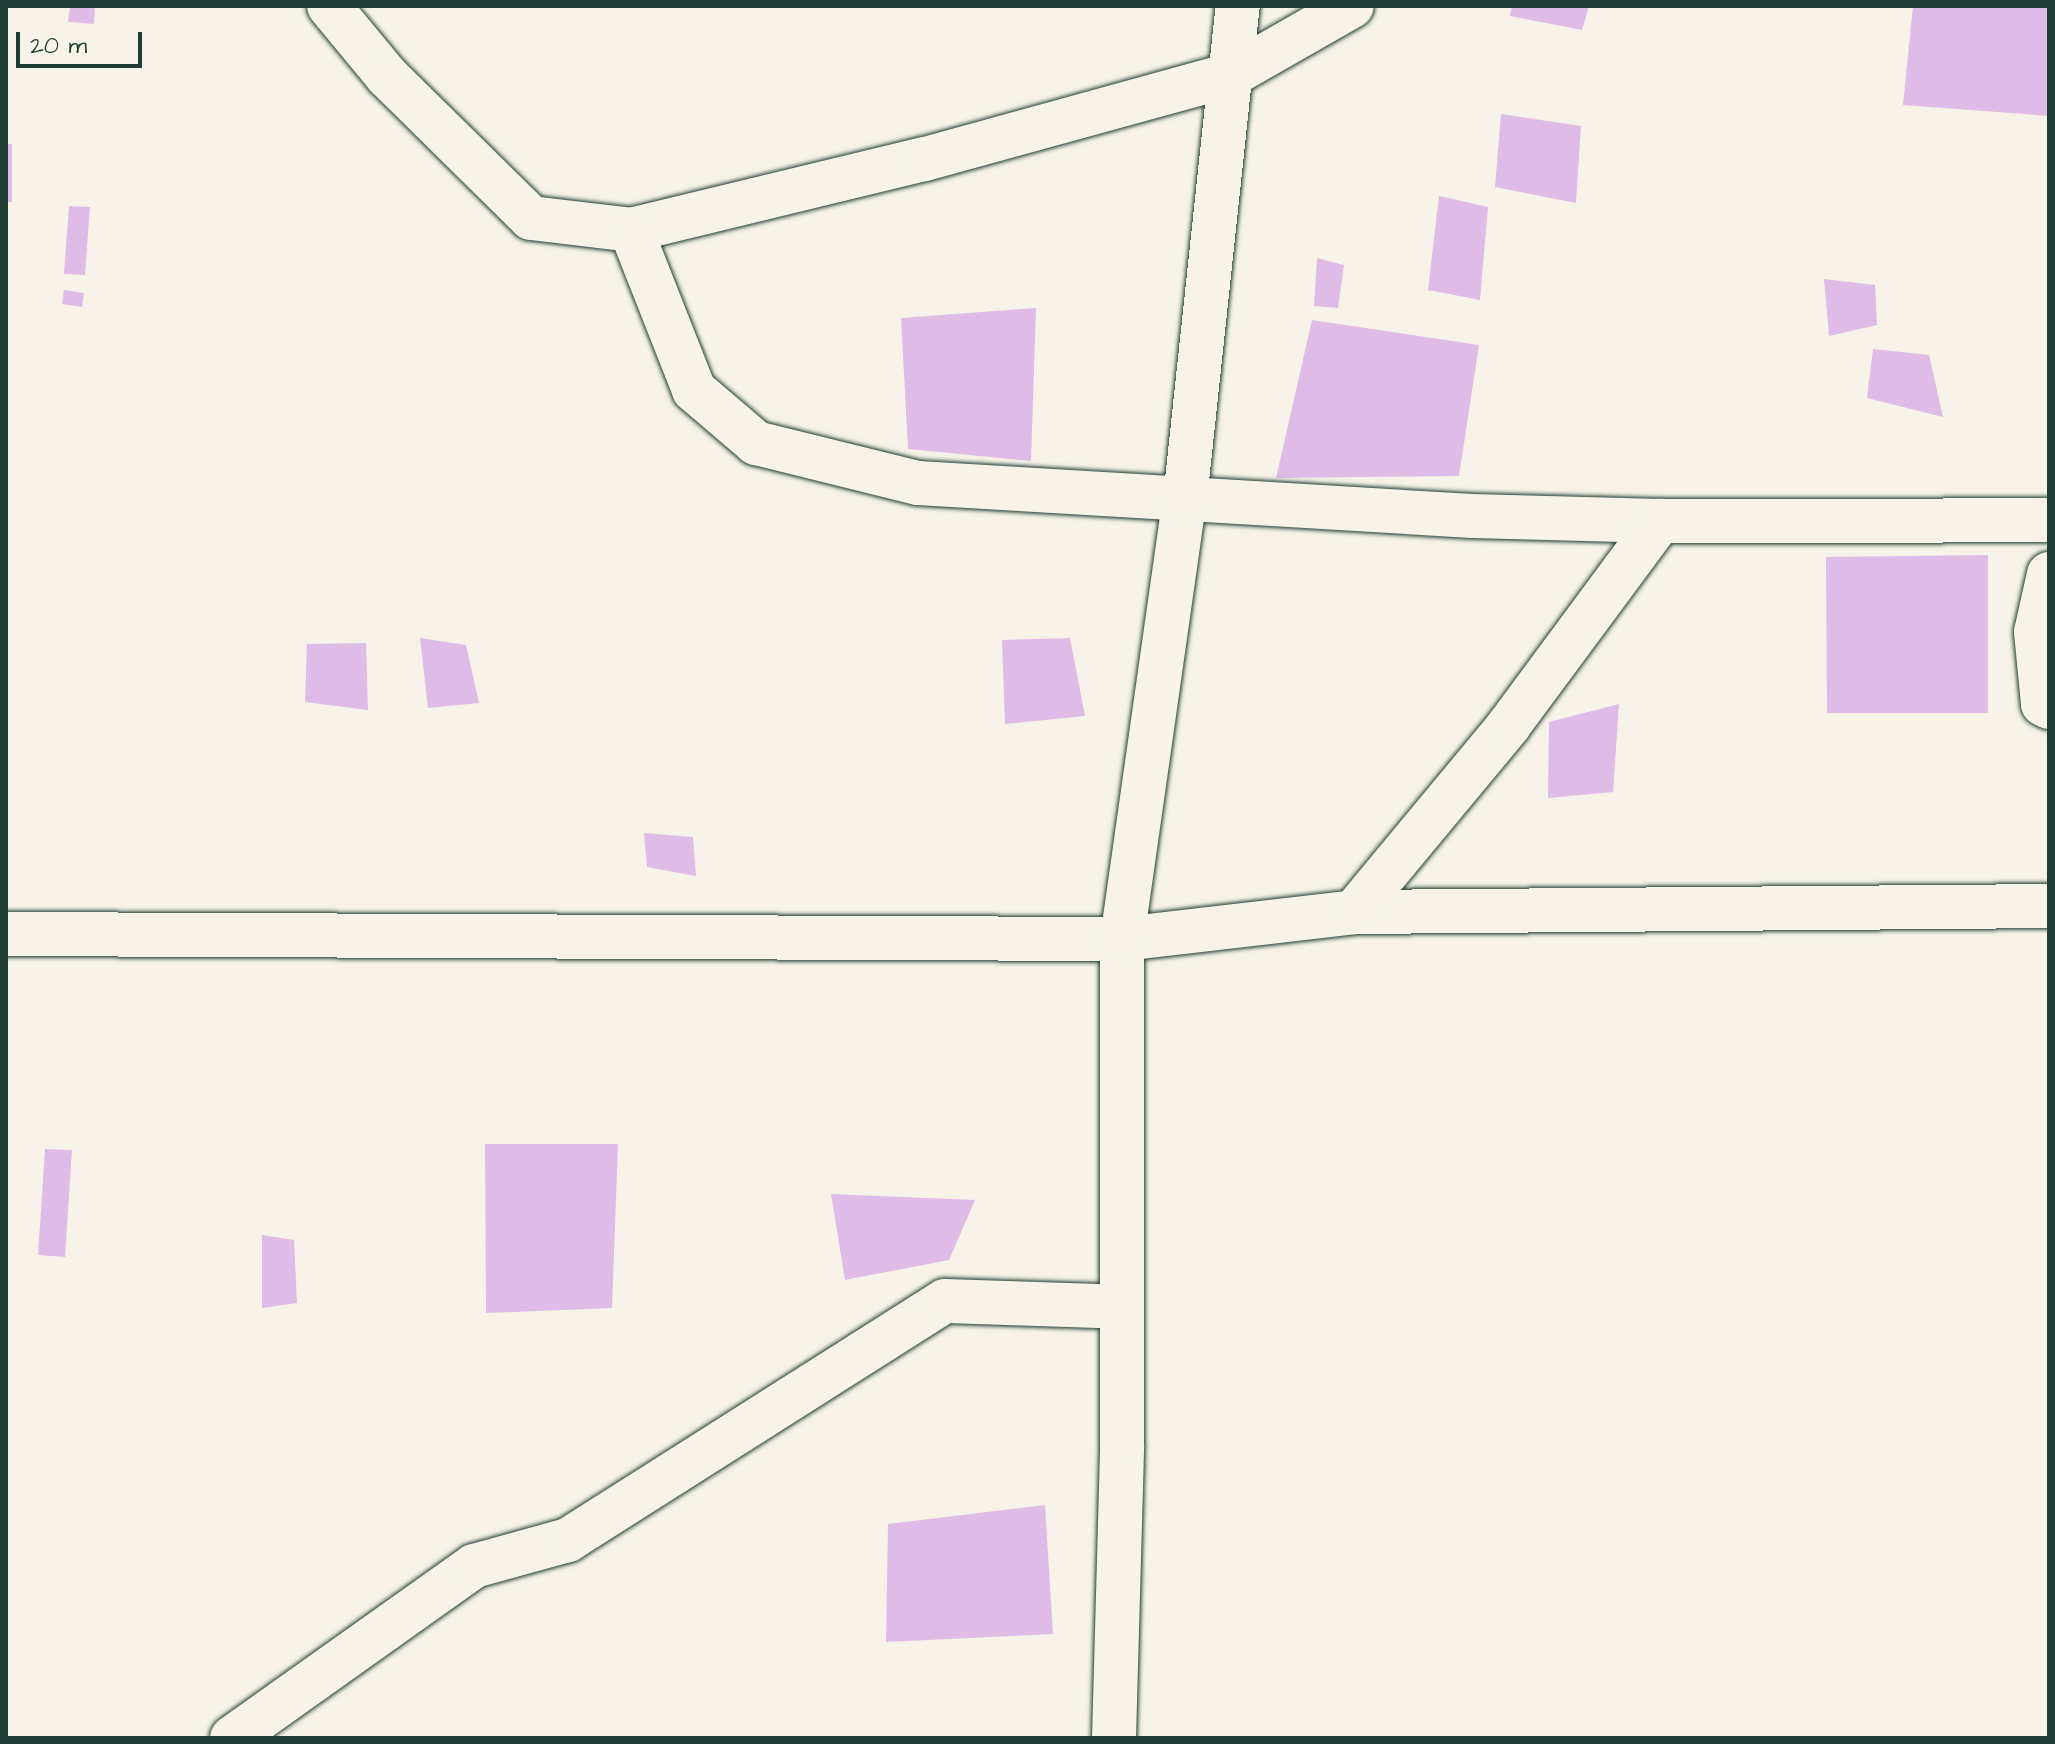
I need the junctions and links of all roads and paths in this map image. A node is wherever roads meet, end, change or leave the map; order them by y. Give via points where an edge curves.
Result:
1 (329, 6) edge
2 (1238, 6) edge
3 (1352, 6) edge
4 (1231, 75) junction
5 (631, 230) junction
6 (1185, 499) junction
7 (2049, 520) edge
8 (1660, 521) junction
9 (2049, 574) edge
10 (2049, 707) edge
11 (2049, 906) edge
12 (1354, 912) junction
13 (6, 934) edge
14 (1122, 939) junction
15 (1122, 1307) junction
16 (232, 1738) edge
17 (1114, 1738) edge

1 - 5 street via 387,76 531,218
2 - 4 street
3 - 4 street
4 - 5 street via 925,159
4 - 6 street
5 - 6 street via 694,390 756,443 918,483
6 - 8 street
6 - 14 street
7 - 8 street
8 - 12 street via 1509,725
9 - 10 street via 2036,632 2043,704
11 - 12 street
12 - 14 street
13 - 14 street
14 - 15 street
15 - 16 street via 945,1301 568,1540 474,1566
15 - 17 street

